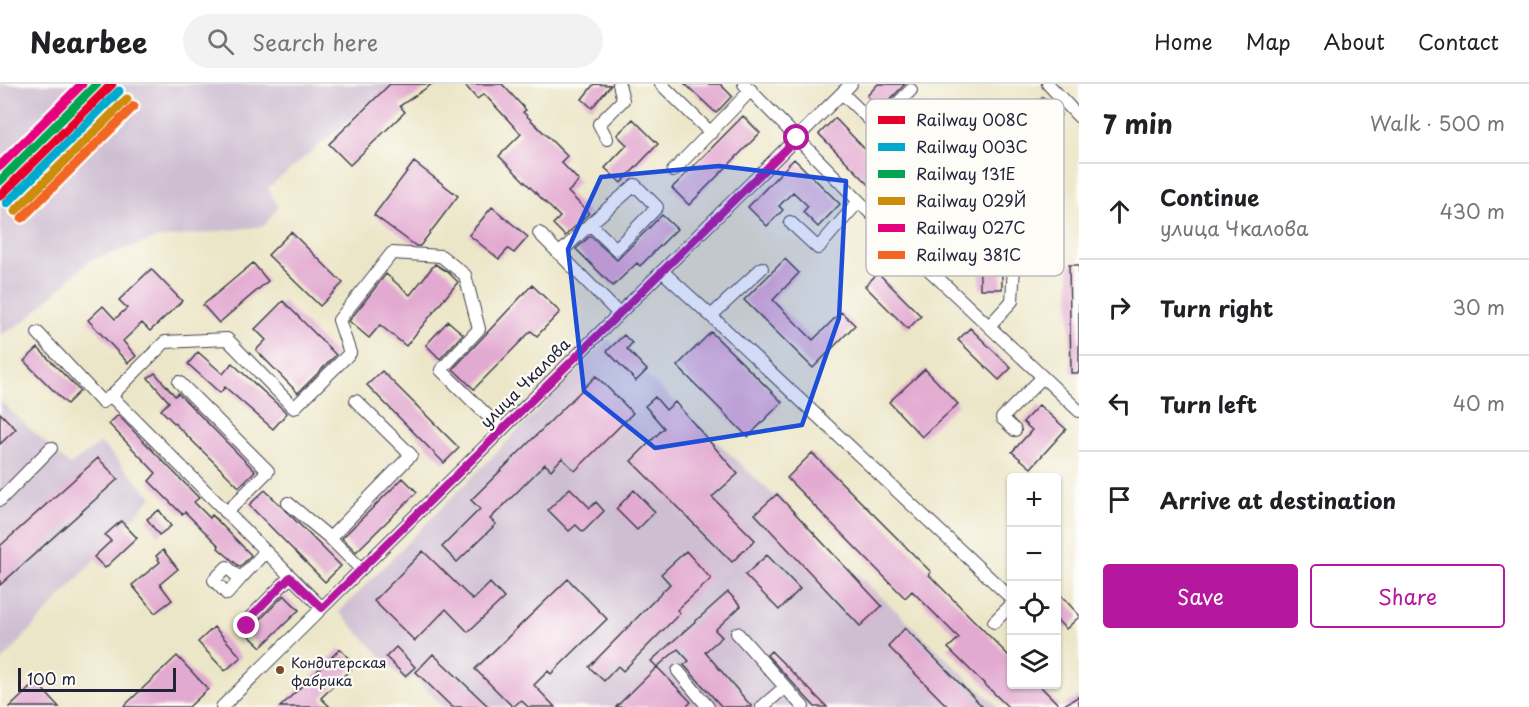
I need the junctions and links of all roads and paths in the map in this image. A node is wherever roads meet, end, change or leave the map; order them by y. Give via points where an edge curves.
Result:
1 (619, 84) edge
2 (661, 84) edge
3 (1048, 84) edge
4 (747, 87) edge
5 (846, 87) edge
6 (911, 90) dead end
7 (902, 99) edge
8 (1062, 99) edge
9 (1064, 101) edge
10 (866, 114) edge
11 (1079, 117) edge
12 (711, 133) junction
13 (797, 138) junction
14 (607, 139) dead end
15 (673, 171) dead end
16 (859, 201) junction
17 (866, 208) edge
18 (790, 222) dead end
19 (590, 224) junction
20 (539, 233) dead end
21 (559, 254) junction
22 (762, 268) dead end
23 (662, 271) junction
24 (936, 276) edge
25 (1013, 276) edge
26 (619, 314) junction
27 (711, 316) junction
28 (989, 326) junction
29 (38, 333) dead end
30 (1043, 376) junction
31 (180, 382) dead end
32 (111, 396) junction
33 (356, 401) dead end
34 (1079, 411) edge
35 (501, 429) junction
36 (1014, 430) dead end
37 (51, 448) dead end
38 (0, 500) edge
39 (288, 503) dead end
40 (226, 513) junction
41 (330, 538) junction
42 (265, 552) junction
43 (361, 569) junction
44 (290, 577) junction
45 (240, 579) dead end
46 (1007, 595) edge
47 (322, 608) junction
48 (1007, 608) edge
49 (994, 622) dead end
50 (244, 624) dead end
51 (736, 633) dead end
52 (678, 671) dead end
53 (785, 687) junction
54 (222, 707) edge
55 (708, 707) edge
56 (762, 707) edge
57 (803, 707) edge

1 - 14 street via 623,100 599,124
2 - 12 street
3 - 8 street
4 - 12 street
4 - 13 street
5 - 10 street
5 - 13 street, улица Чкалова
6 - 7 street
9 - 11 street
12 - 15 street
13 - 16 street
13 - 23 street, улица Чкалова
16 - 17 street
16 - 18 street via 818,248
19 - 19 street via 635,185 657,207 616,249
19 - 21 street
20 - 21 street
21 - 26 street
22 - 27 street
23 - 26 street, улица Чкалова
23 - 27 street
24 - 28 street
25 - 28 street via 1012,301
26 - 35 street, улица Чкалова
27 - 46 street
28 - 30 street
29 - 32 street via 102,402
30 - 34 street
30 - 36 street via 1002,418
31 - 40 street via 268,471
32 - 35 street via 165,342 227,339 294,408 350,353 339,320 392,254 441,256 465,275 479,329 441,370
32 - 40 street
33 - 41 street via 411,455
35 - 43 street, улица Чкалова
37 - 38 street
39 - 41 street
40 - 42 street
41 - 43 street
42 - 44 street
42 - 45 street
43 - 47 street, улица Чкалова
44 - 47 street
44 - 50 street
47 - 54 street, улица Чкалова
48 - 49 street
51 - 53 street
52 - 55 street
53 - 56 street
53 - 57 street

